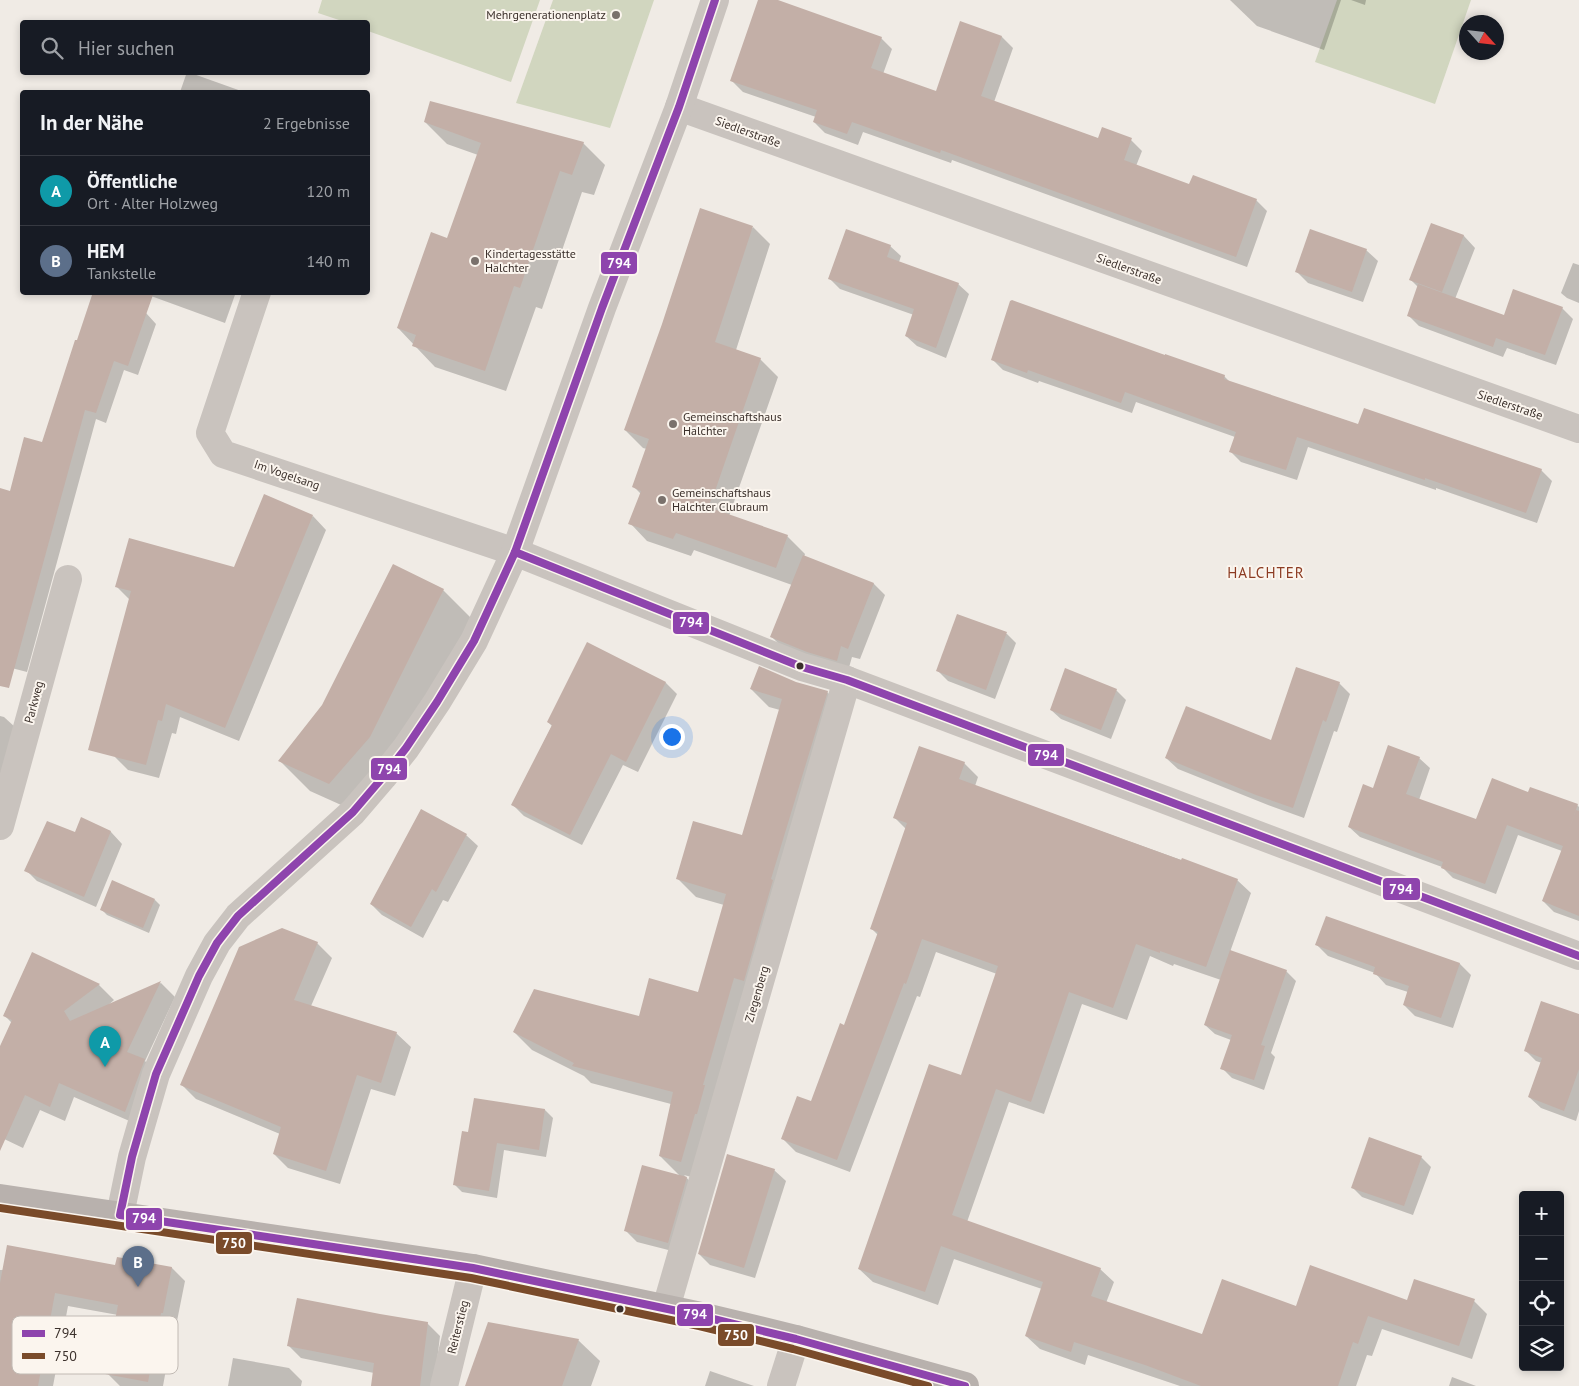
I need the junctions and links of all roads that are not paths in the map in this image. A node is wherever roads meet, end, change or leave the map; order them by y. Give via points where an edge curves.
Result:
1 (716, 0) edge
2 (679, 107) junction
3 (256, 295) edge
4 (1579, 429) edge
5 (515, 552) junction
6 (68, 578) dead end
7 (847, 680) junction
8 (0, 826) edge
9 (1579, 956) edge
10 (0, 1198) edge
11 (120, 1215) junction
12 (473, 1268) junction
13 (666, 1308) junction
14 (796, 1339) junction
15 (444, 1386) edge
16 (781, 1386) edge
17 (965, 1386) edge

1 - 2 street
2 - 4 street, Siedlerstraße
2 - 5 street via 602,308
3 - 5 street, Im Vogelsang via 210,433 224,454
5 - 7 street via 802,667
5 - 11 street via 474,641 406,748 353,812 238,916 217,943 156,1074 132,1157
6 - 8 street, Parkweg
7 - 9 street
7 - 13 street, Ziegenberg
10 - 11 main road
11 - 12 main road
12 - 13 main road
12 - 15 street, Reiterstieg
13 - 14 main road
14 - 16 street
14 - 17 main road

